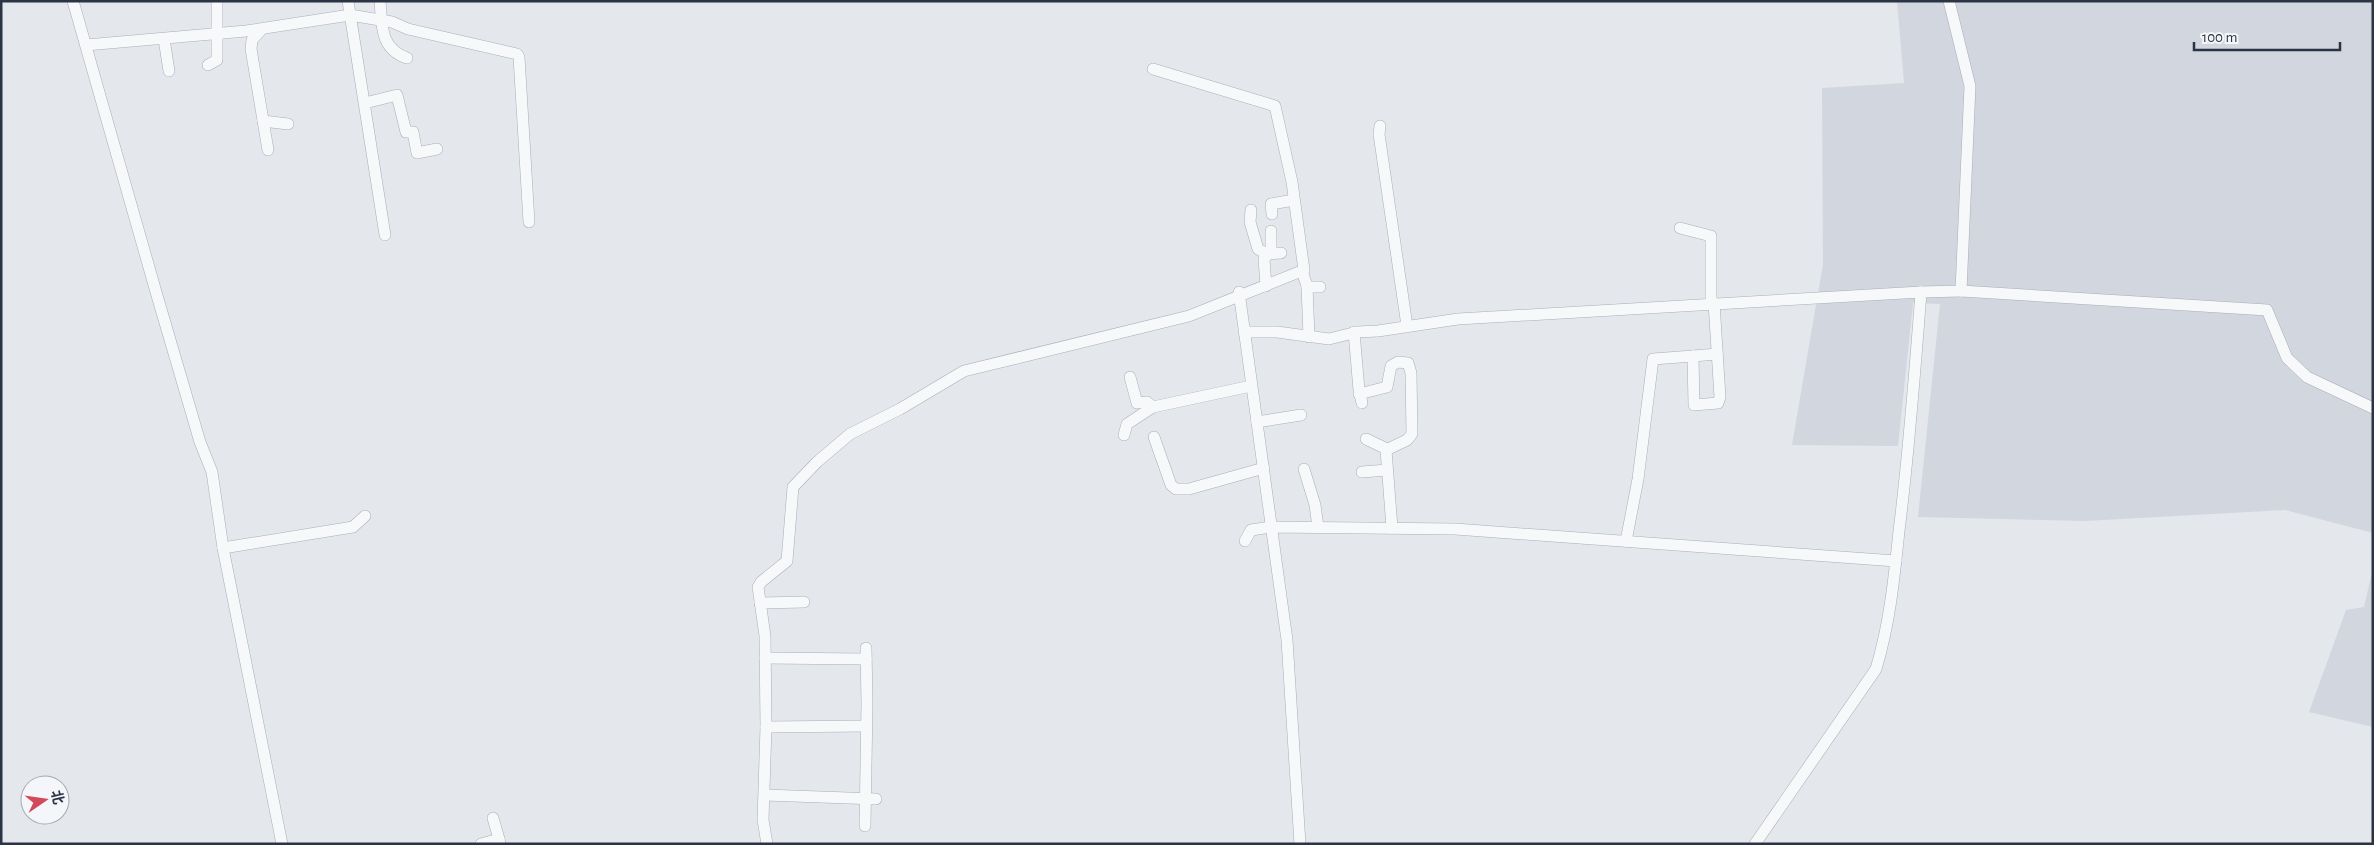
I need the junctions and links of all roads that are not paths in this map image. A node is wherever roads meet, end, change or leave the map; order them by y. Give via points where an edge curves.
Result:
1 (73, 1) edge
2 (217, 1) edge
3 (348, 1) edge
4 (380, 1) edge
5 (1949, 1) edge
6 (350, 15) junction
7 (381, 20) junction
8 (262, 29) junction
9 (218, 34) junction
10 (164, 39) junction
11 (86, 45) junction
12 (407, 58) dead end
13 (208, 65) dead end
14 (1153, 69) dead end
15 (169, 71) dead end
16 (366, 103) junction
17 (263, 121) junction
18 (288, 124) dead end
19 (1380, 126) dead end
20 (437, 149) dead end
21 (268, 150) dead end
22 (1294, 200) junction
23 (1251, 210) dead end
24 (1272, 214) dead end
25 (529, 222) dead end
26 (1680, 228) dead end
27 (1271, 231) dead end
28 (385, 236) dead end
29 (1282, 253) dead end
30 (1267, 254) junction
31 (1302, 271) junction
32 (1266, 286) junction
33 (1320, 287) dead end
34 (1307, 288) junction
35 (1961, 291) junction
36 (1920, 292) junction
37 (1240, 293) junction
38 (1713, 303) junction
39 (1407, 326) junction
40 (1244, 332) junction
41 (1354, 332) junction
42 (1308, 337) junction
43 (1717, 354) junction
44 (1693, 356) junction
45 (1130, 377) dead end
46 (1251, 386) junction
47 (1154, 407) junction
48 (2373, 408) edge
49 (1301, 415) dead end
50 (1256, 422) junction
51 (1124, 435) dead end
52 (1154, 437) dead end
53 (1366, 439) dead end
54 (1387, 449) junction
55 (1264, 468) junction
56 (1304, 469) dead end
57 (1387, 470) junction
58 (1362, 472) dead end
59 (365, 516) dead end
60 (1271, 527) junction
61 (1318, 528) junction
62 (1392, 528) junction
63 (1245, 541) dead end
64 (1626, 541) junction
65 (223, 548) junction
66 (1896, 560) junction
67 (804, 602) dead end
68 (760, 603) junction
69 (765, 658) junction
70 (866, 726) junction
71 (766, 727) junction
72 (764, 795) junction
73 (871, 798) junction
74 (493, 818) dead end
75 (865, 826) dead end
76 (500, 841) edge
77 (282, 844) edge
78 (481, 844) edge
79 (767, 844) edge
80 (1300, 844) edge
81 (1755, 844) edge

1 - 11 street
2 - 9 street
3 - 6 street
4 - 7 street
5 - 35 street via 1970,86
6 - 7 street
6 - 8 street
6 - 16 street
7 - 12 street via 386,43 399,56
7 - 25 street via 517,54
8 - 9 street
8 - 17 street via 252,40 251,49
9 - 10 street
9 - 13 street via 217,60
10 - 11 street
10 - 15 street
11 - 65 street via 199,439 212,472
14 - 22 street via 1275,106
16 - 20 street via 397,95 406,132 413,132 417,152
16 - 28 street
17 - 18 street
17 - 21 street
19 - 39 street
22 - 24 street via 1270,204
22 - 31 street via 1304,264
23 - 30 street via 1254,243
26 - 38 street via 1711,236
27 - 30 street via 1272,244
29 - 30 street
30 - 32 street via 1264,259
31 - 32 street
31 - 34 street
32 - 37 street
33 - 34 street
34 - 42 street
35 - 36 street
35 - 48 street via 2267,310 2287,358 2307,377
36 - 38 street
36 - 66 street via 1912,427
37 - 40 street
37 - 68 street via 1204,311 1180,318 964,371 850,434 793,487 788,558 761,582 758,588
38 - 39 street via 1458,319
38 - 43 street
39 - 41 street
40 - 42 street via 1277,332
40 - 46 street
41 - 42 street via 1335,338
41 - 54 street via 1361,398 1387,386 1392,366 1408,362 1412,434 1407,440
43 - 44 street
43 - 44 street via 1720,397 1714,404 1694,405
44 - 64 street via 1653,359 1638,479
45 - 47 street via 1137,403 1147,402
46 - 47 street
46 - 50 street
47 - 51 street via 1127,424
49 - 50 street
50 - 55 street
52 - 55 street via 1171,484 1176,489 1189,489
53 - 54 street
54 - 57 street
55 - 60 street
56 - 61 street
57 - 58 street
57 - 62 street
59 - 65 street via 353,527
60 - 61 street
60 - 63 street via 1251,530
60 - 80 street via 1287,640
61 - 62 street
62 - 64 street
64 - 66 street
65 - 77 street
66 - 81 street via 1893,599 1876,669
67 - 68 street
68 - 69 street
69 - 70 street via 866,654
69 - 71 street
70 - 71 street
70 - 73 street
71 - 72 street
72 - 73 street
72 - 79 street via 763,820
73 - 75 street
74 - 76 street
76 - 78 street

